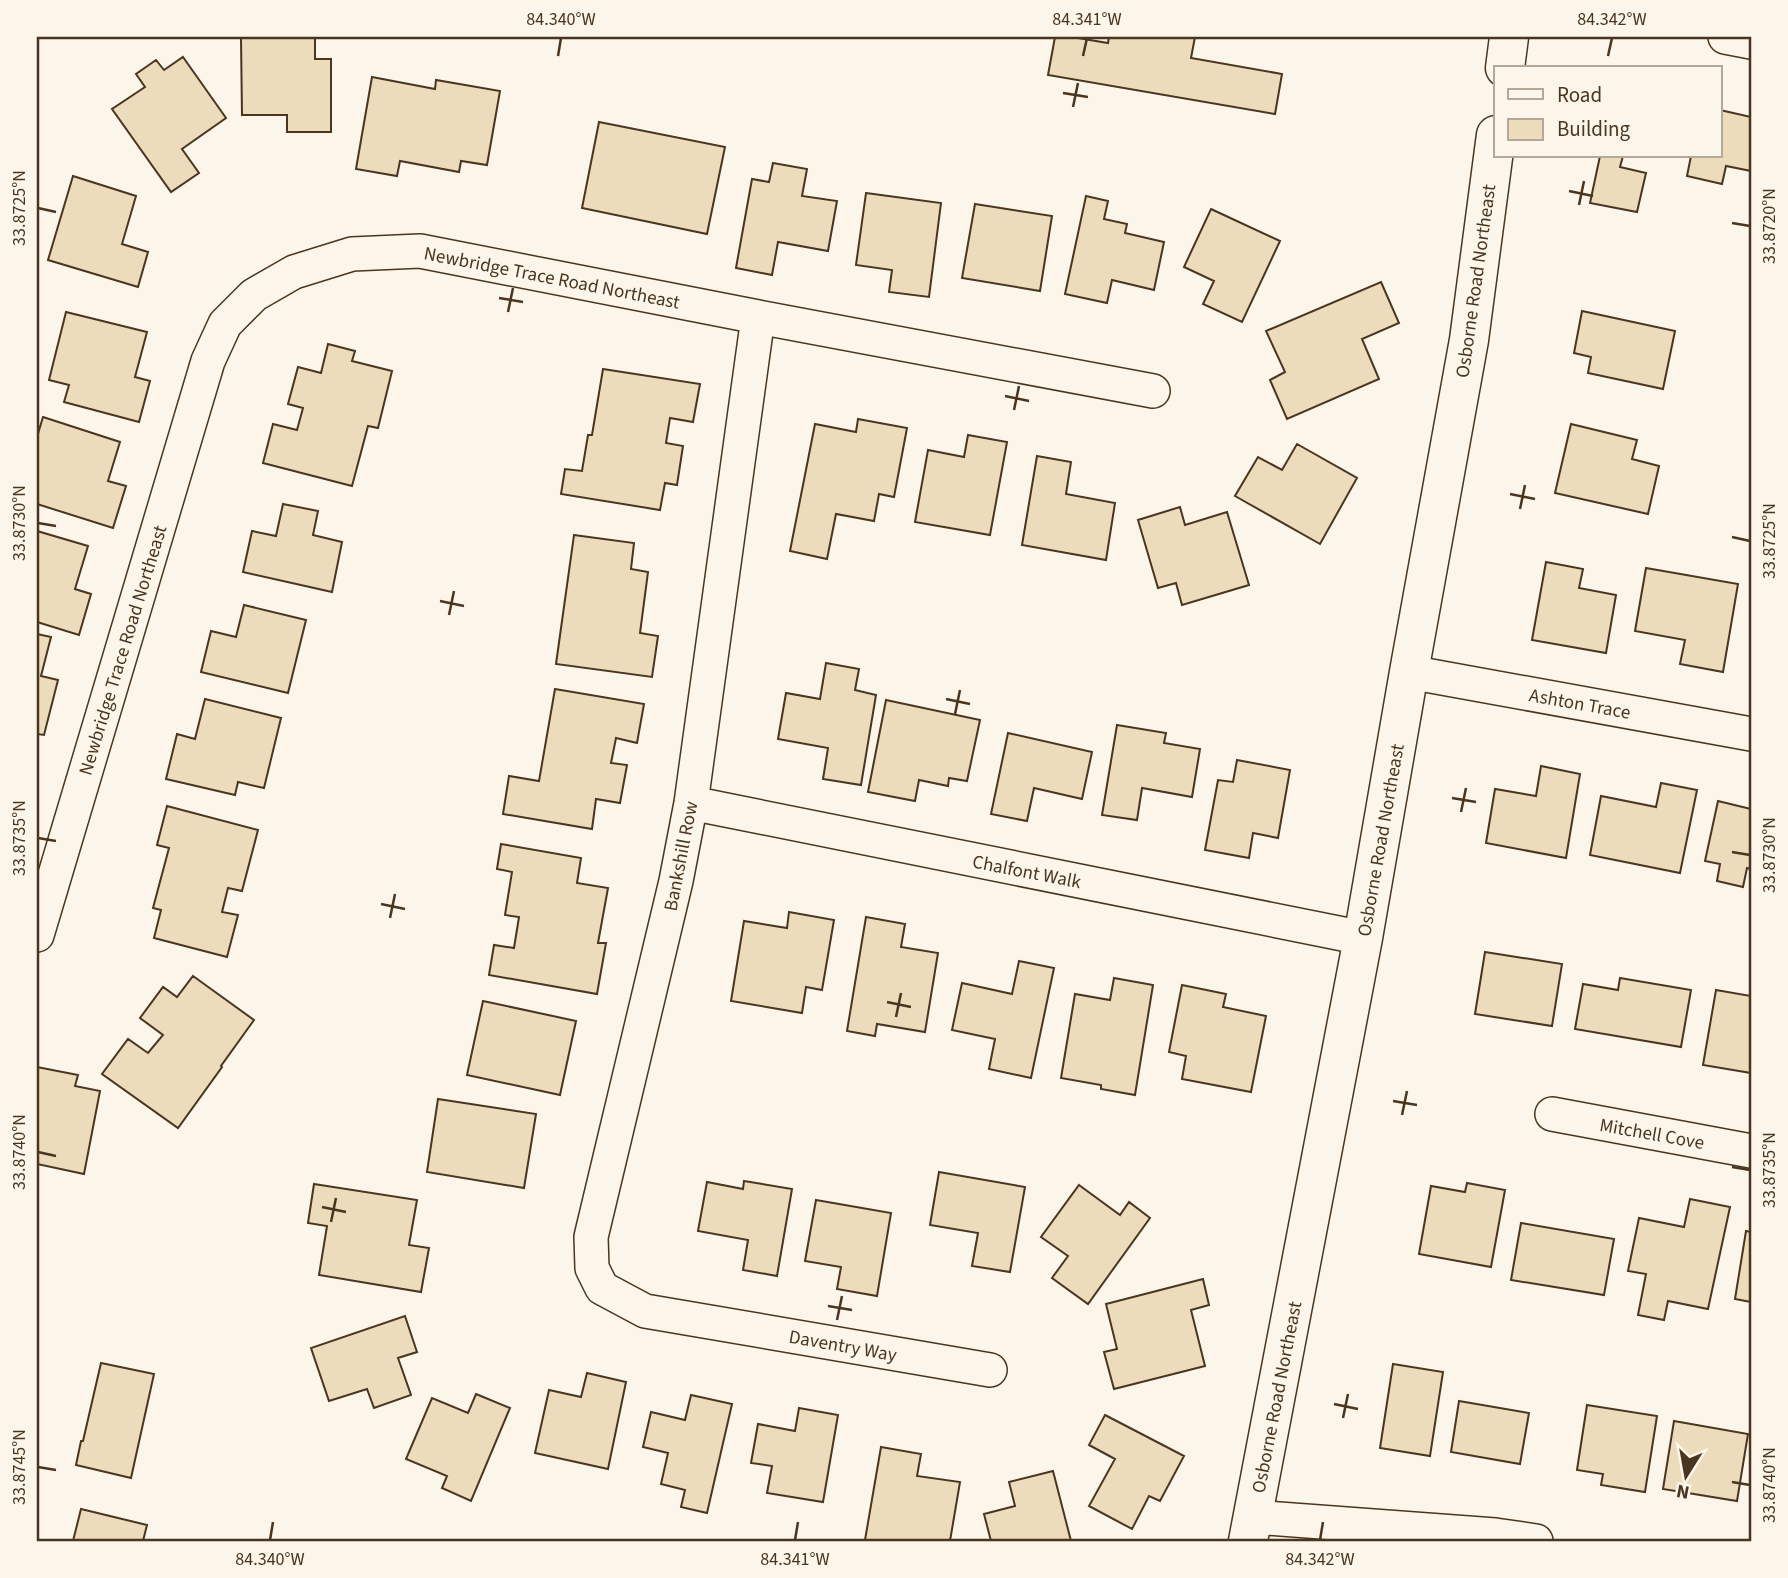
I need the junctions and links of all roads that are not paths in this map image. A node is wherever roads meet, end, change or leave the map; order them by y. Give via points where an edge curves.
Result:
1 (1509, 37) edge
2 (1725, 37) edge
3 (1751, 42) edge
4 (1504, 66) edge
5 (1494, 150) edge
6 (758, 317) junction
7 (1153, 391) dead end
8 (1409, 671) junction
9 (1751, 734) edge
10 (691, 803) junction
11 (37, 935) edge
12 (1363, 938) junction
13 (1552, 1114) dead end
14 (1751, 1151) edge
15 (695, 1320) joint
16 (990, 1370) dead end
17 (1250, 1529) edge
18 (1494, 1538) edge
19 (1536, 1541) edge

1 - 4 street
2 - 3 street
5 - 8 street, Osborne Road Northeast via 1469,340
6 - 7 street, Newbridge Trace Road Northeast
6 - 10 street, Bankshill Row
6 - 11 street, Newbridge Trace Road Northeast via 420,251 352,254 295,272 254,295 225,324 208,361
8 - 9 street, Ashton Trace
8 - 12 street, Osborne Road Northeast
10 - 12 street, Chalfont Walk
10 - 15 street, Bankshill Row via 677,881 590,1237 592,1268 601,1288 645,1311
12 - 17 street, Osborne Road Northeast
13 - 14 street, Mitchell Cove
15 - 16 street, Daventry Way
17 - 18 street
18 - 19 street

